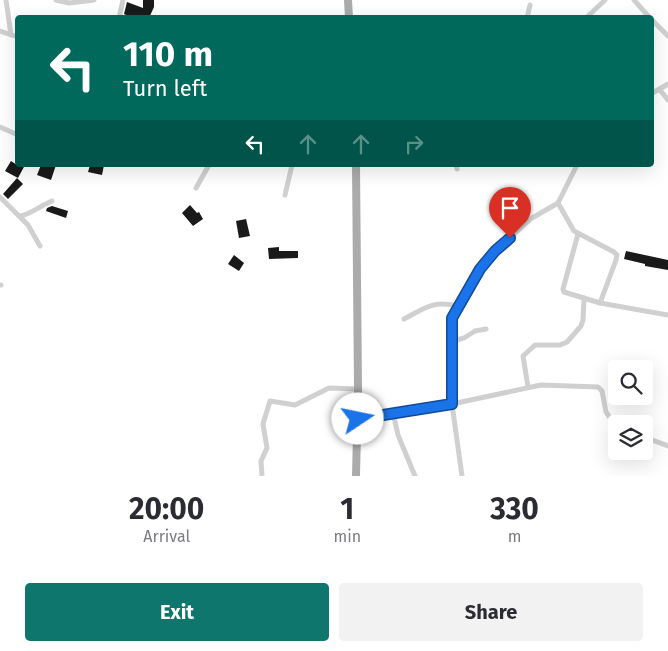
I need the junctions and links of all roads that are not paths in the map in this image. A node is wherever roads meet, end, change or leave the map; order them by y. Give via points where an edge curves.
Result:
1 (6, 0) edge
2 (56, 0) edge
3 (94, 0) edge
4 (123, 0) edge
5 (348, 0) edge
6 (605, 0) edge
7 (634, 0) edge
8 (530, 5) dead end
9 (119, 15) edge
10 (349, 15) edge
11 (528, 15) edge
12 (589, 15) edge
13 (647, 15) edge
14 (654, 22) edge
15 (0, 30) edge
16 (11, 35) junction
17 (15, 36) edge
18 (668, 36) edge
19 (668, 84) edge
20 (660, 90) junction
21 (654, 92) edge
22 (668, 100) edge
23 (0, 127) edge
24 (15, 134) edge
25 (208, 167) edge
26 (292, 167) edge
27 (356, 167) edge
28 (576, 167) edge
29 (196, 188) dead end
30 (285, 195) dead end
31 (0, 197) edge
32 (52, 201) dead end
33 (558, 203) junction
34 (21, 216) junction
35 (578, 234) junction
36 (40, 246) dead end
37 (584, 298) junction
38 (600, 302) junction
39 (457, 306) junction
40 (668, 316) edge
41 (404, 319) dead end
42 (486, 329) dead end
43 (452, 341) junction
44 (528, 387) junction
45 (358, 389) junction
46 (452, 404) junction
47 (392, 413) junction
48 (608, 415) edge
49 (358, 419) junction
50 (653, 440) edge
51 (668, 446) edge
52 (262, 476) edge
53 (356, 476) edge
54 (415, 476) edge
55 (462, 476) edge

1 - 16 street
2 - 3 street via 69,3
4 - 9 street
5 - 10 main road
6 - 12 street
7 - 13 street
8 - 11 street
14 - 18 street
15 - 16 street
16 - 17 street
19 - 20 street
20 - 21 street
20 - 22 street
23 - 24 street
25 - 29 street
26 - 30 street
27 - 45 main road
28 - 33 street
31 - 34 street
32 - 34 street
33 - 35 street
33 - 39 street via 532,218 495,251
34 - 36 street
35 - 37 street via 564,291
35 - 38 street via 616,255
37 - 38 street
37 - 44 street via 584,320 567,342 535,345 523,356
38 - 40 street
39 - 41 street via 443,303 429,306
39 - 43 street via 452,318
42 - 43 street
43 - 46 street
44 - 46 street
44 - 48 street via 546,384 598,387 602,390
45 - 49 main road
45 - 52 street via 329,388 295,405 270,401 262,426 267,448 261,460
46 - 47 street
46 - 55 street
47 - 49 street
47 - 54 street
49 - 53 main road
50 - 51 street

